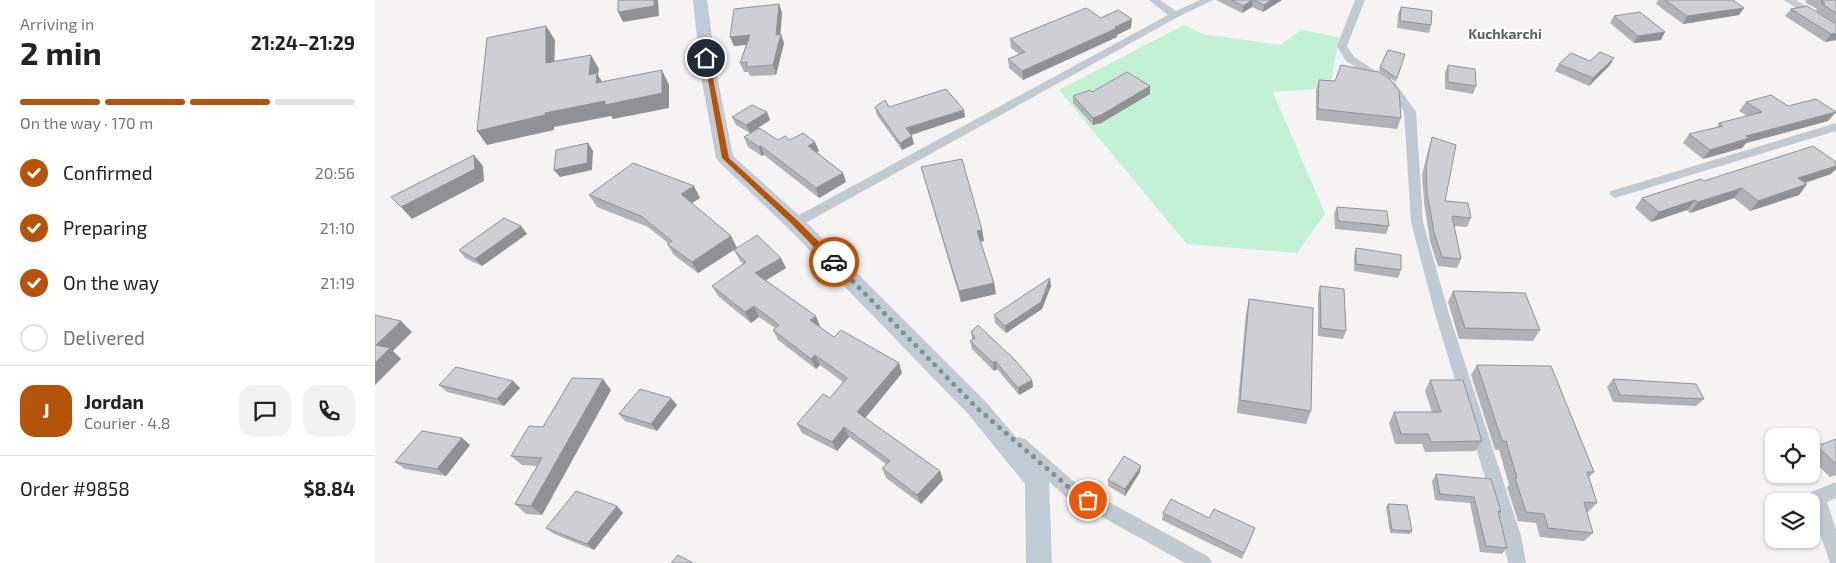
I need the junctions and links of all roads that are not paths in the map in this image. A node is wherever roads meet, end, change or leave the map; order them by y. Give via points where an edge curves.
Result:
1 (700, 0) edge
2 (1154, 0) edge
3 (1208, 0) edge
4 (1360, 0) edge
5 (1789, 0) edge
6 (1175, 15) junction
7 (1836, 30) edge
8 (1836, 127) edge
9 (1615, 194) dead end
10 (795, 223) junction
11 (977, 408) junction
12 (1836, 490) edge
13 (1836, 557) edge
14 (1039, 563) edge
15 (1203, 563) edge
16 (1517, 563) edge

1 - 10 main road via 709,76 725,158
2 - 6 street
3 - 6 street
4 - 16 street via 1342,46 1350,58 1392,86 1410,112 1417,222 1442,314 1512,536
5 - 7 street
6 - 10 street
8 - 9 street
10 - 11 main road
11 - 14 main road via 1037,480
11 - 15 street via 1073,491
12 - 13 street via 1817,498

